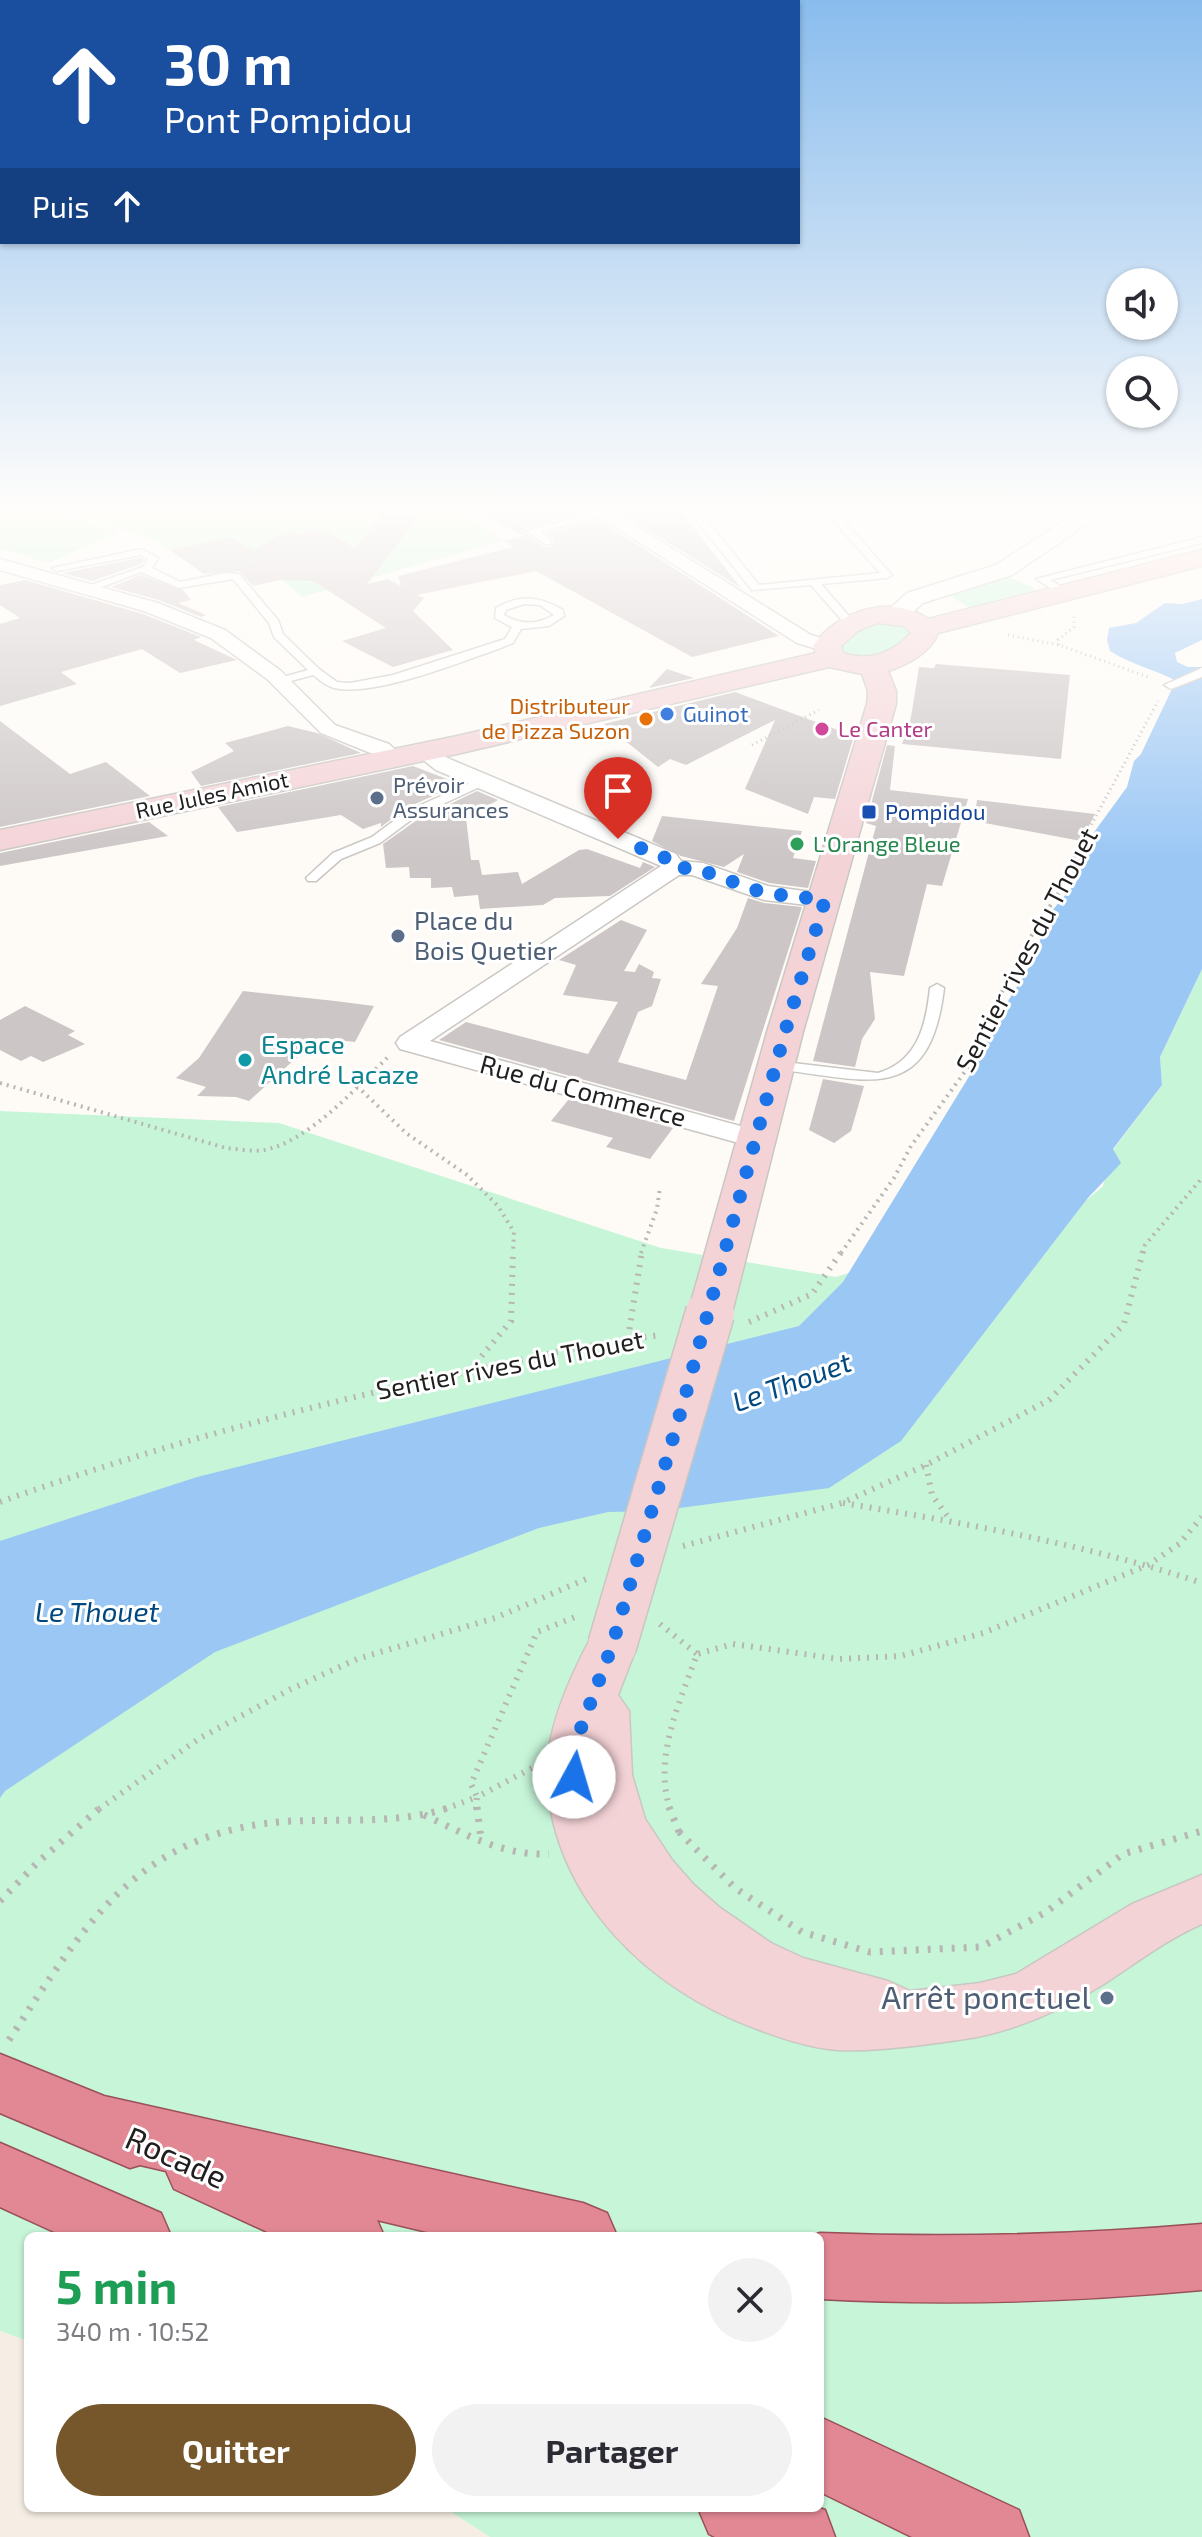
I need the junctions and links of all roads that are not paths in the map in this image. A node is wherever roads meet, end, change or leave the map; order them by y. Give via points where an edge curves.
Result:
1 (192, 623) edge
2 (274, 623) edge
3 (513, 623) edge
4 (542, 623) edge
5 (779, 623) edge
6 (850, 623) edge
7 (917, 623) edge
8 (942, 623) edge
9 (518, 625) junction
10 (924, 628) junction
11 (829, 652) junction
12 (872, 667) junction
13 (315, 671) junction
14 (1202, 672) edge
15 (280, 681) junction
16 (1171, 685) road end
17 (424, 752) junction
18 (393, 758) junction
19 (484, 781) junction
20 (0, 840) edge
21 (674, 868) junction
22 (312, 878) dead end
23 (825, 900) junction
24 (937, 988) dead end
25 (776, 1065) junction
26 (756, 1139) junction
27 (1202, 1899) edge
28 (4, 2075) edge
29 (104, 2126) junction
30 (0, 2174) edge
31 (128, 2232) edge
32 (341, 2232) edge
33 (566, 2232) edge
34 (1202, 2257) edge
35 (824, 2266) edge
36 (824, 2455) edge
37 (744, 2512) edge
38 (798, 2537) edge
39 (992, 2537) edge

1 - 15 street via 218,634
2 - 13 lane via 278,635
3 - 9 lane
4 - 9 lane
5 - 11 street
6 - 11 main road
7 - 10 main road
8 - 10 main road
9 - 13 lane via 509,641 382,680 336,685
10 - 12 main road via 925,635 913,648
11 - 12 main road via 851,665
11 - 17 main road, Rue Jules Amiot via 643,704
12 - 23 main road via 883,685 883,703
13 - 15 lane
14 - 16 street
15 - 18 street via 328,729
17 - 18 main road, Rue Jules Amiot
17 - 19 street
18 - 20 main road, Rue Jules Amiot
19 - 21 street via 668,859
19 - 22 lane via 411,814 376,840 337,856
21 - 23 street via 695,868 764,893
21 - 26 street, Rue du Commerce via 409,1043
23 - 25 main road
24 - 25 lane via 934,1024 914,1062 896,1074 879,1077
25 - 26 main road
26 - 27 main road, bridge via 707,1325 601,1641 578,1736 575,1799 632,1842 599,1875 648,1934 718,1984 798,2017 838,2023 996,2006 1053,1986 1162,1915
28 - 29 highway, Rocade
29 - 32 highway, Rocade
29 - 33 highway
30 - 31 highway
34 - 35 highway via 1065,2269
36 - 39 highway
37 - 38 highway

